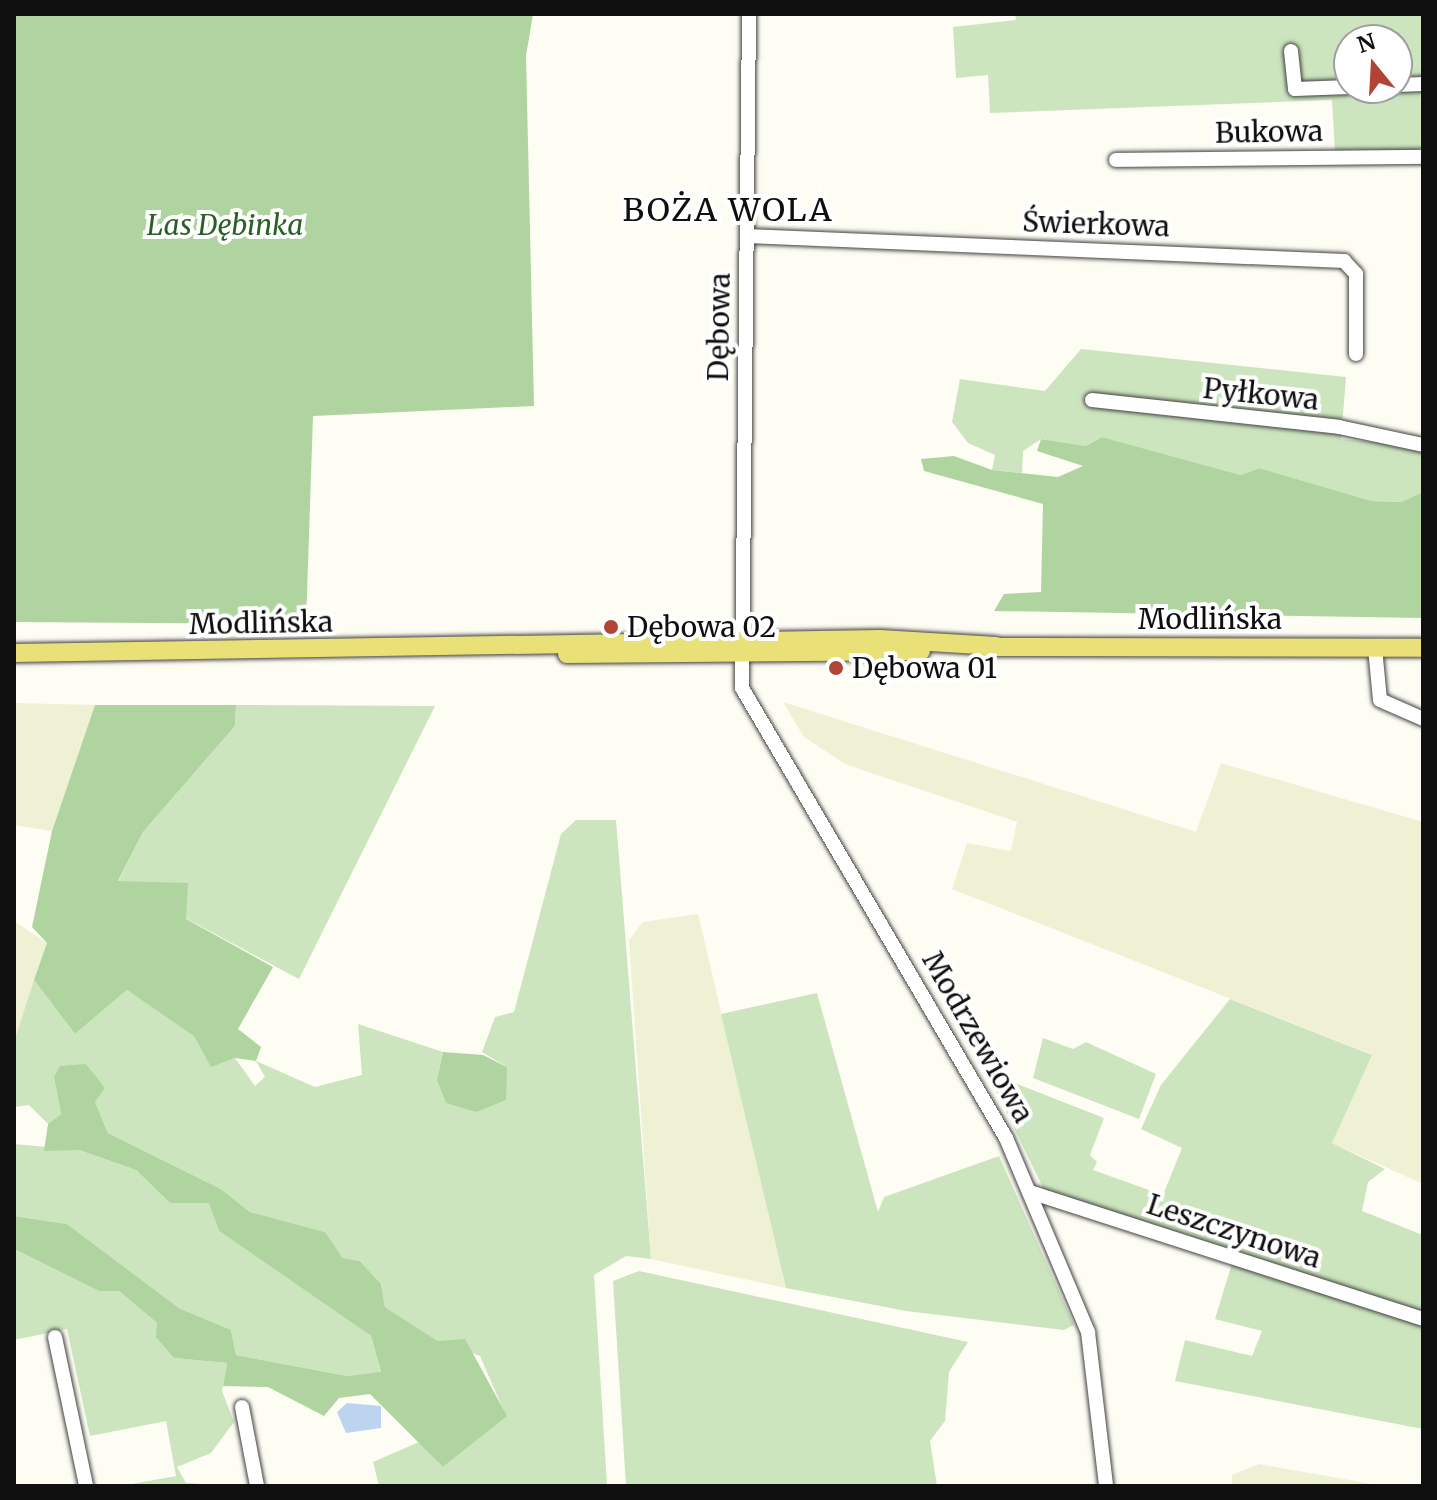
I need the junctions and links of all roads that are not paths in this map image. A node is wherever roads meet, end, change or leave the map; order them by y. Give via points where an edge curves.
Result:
1 (749, 14) edge
2 (1291, 51) dead end
3 (1333, 88) edge
4 (1423, 157) edge
5 (1116, 160) dead end
6 (747, 236) junction
7 (1356, 354) dead end
8 (1092, 400) dead end
9 (1423, 445) edge
10 (741, 647) junction
11 (1375, 648) junction
12 (1423, 648) edge
13 (14, 653) edge
14 (1423, 719) edge
15 (1030, 1192) junction
16 (1423, 1319) edge
17 (55, 1337) dead end
18 (242, 1407) dead end
19 (86, 1486) edge
20 (257, 1486) edge
21 (1106, 1486) edge

1 - 6 street, Dębowa
2 - 3 street via 1295,89
4 - 5 street, Bukowa
6 - 7 street, Świerkowa via 1344,261 1356,274
6 - 10 street, Dębowa
8 - 9 street, Pyłkowa via 1339,427
10 - 11 main road, Modlińska
10 - 13 main road, Modlińska
10 - 15 street, Modrzewiowa via 742,688 973,1072
11 - 12 main road, Modlińska
11 - 14 street via 1380,700
15 - 16 street, Leszczynowa
15 - 21 street, Modrzewiowa via 1088,1332
17 - 19 street
18 - 20 street

